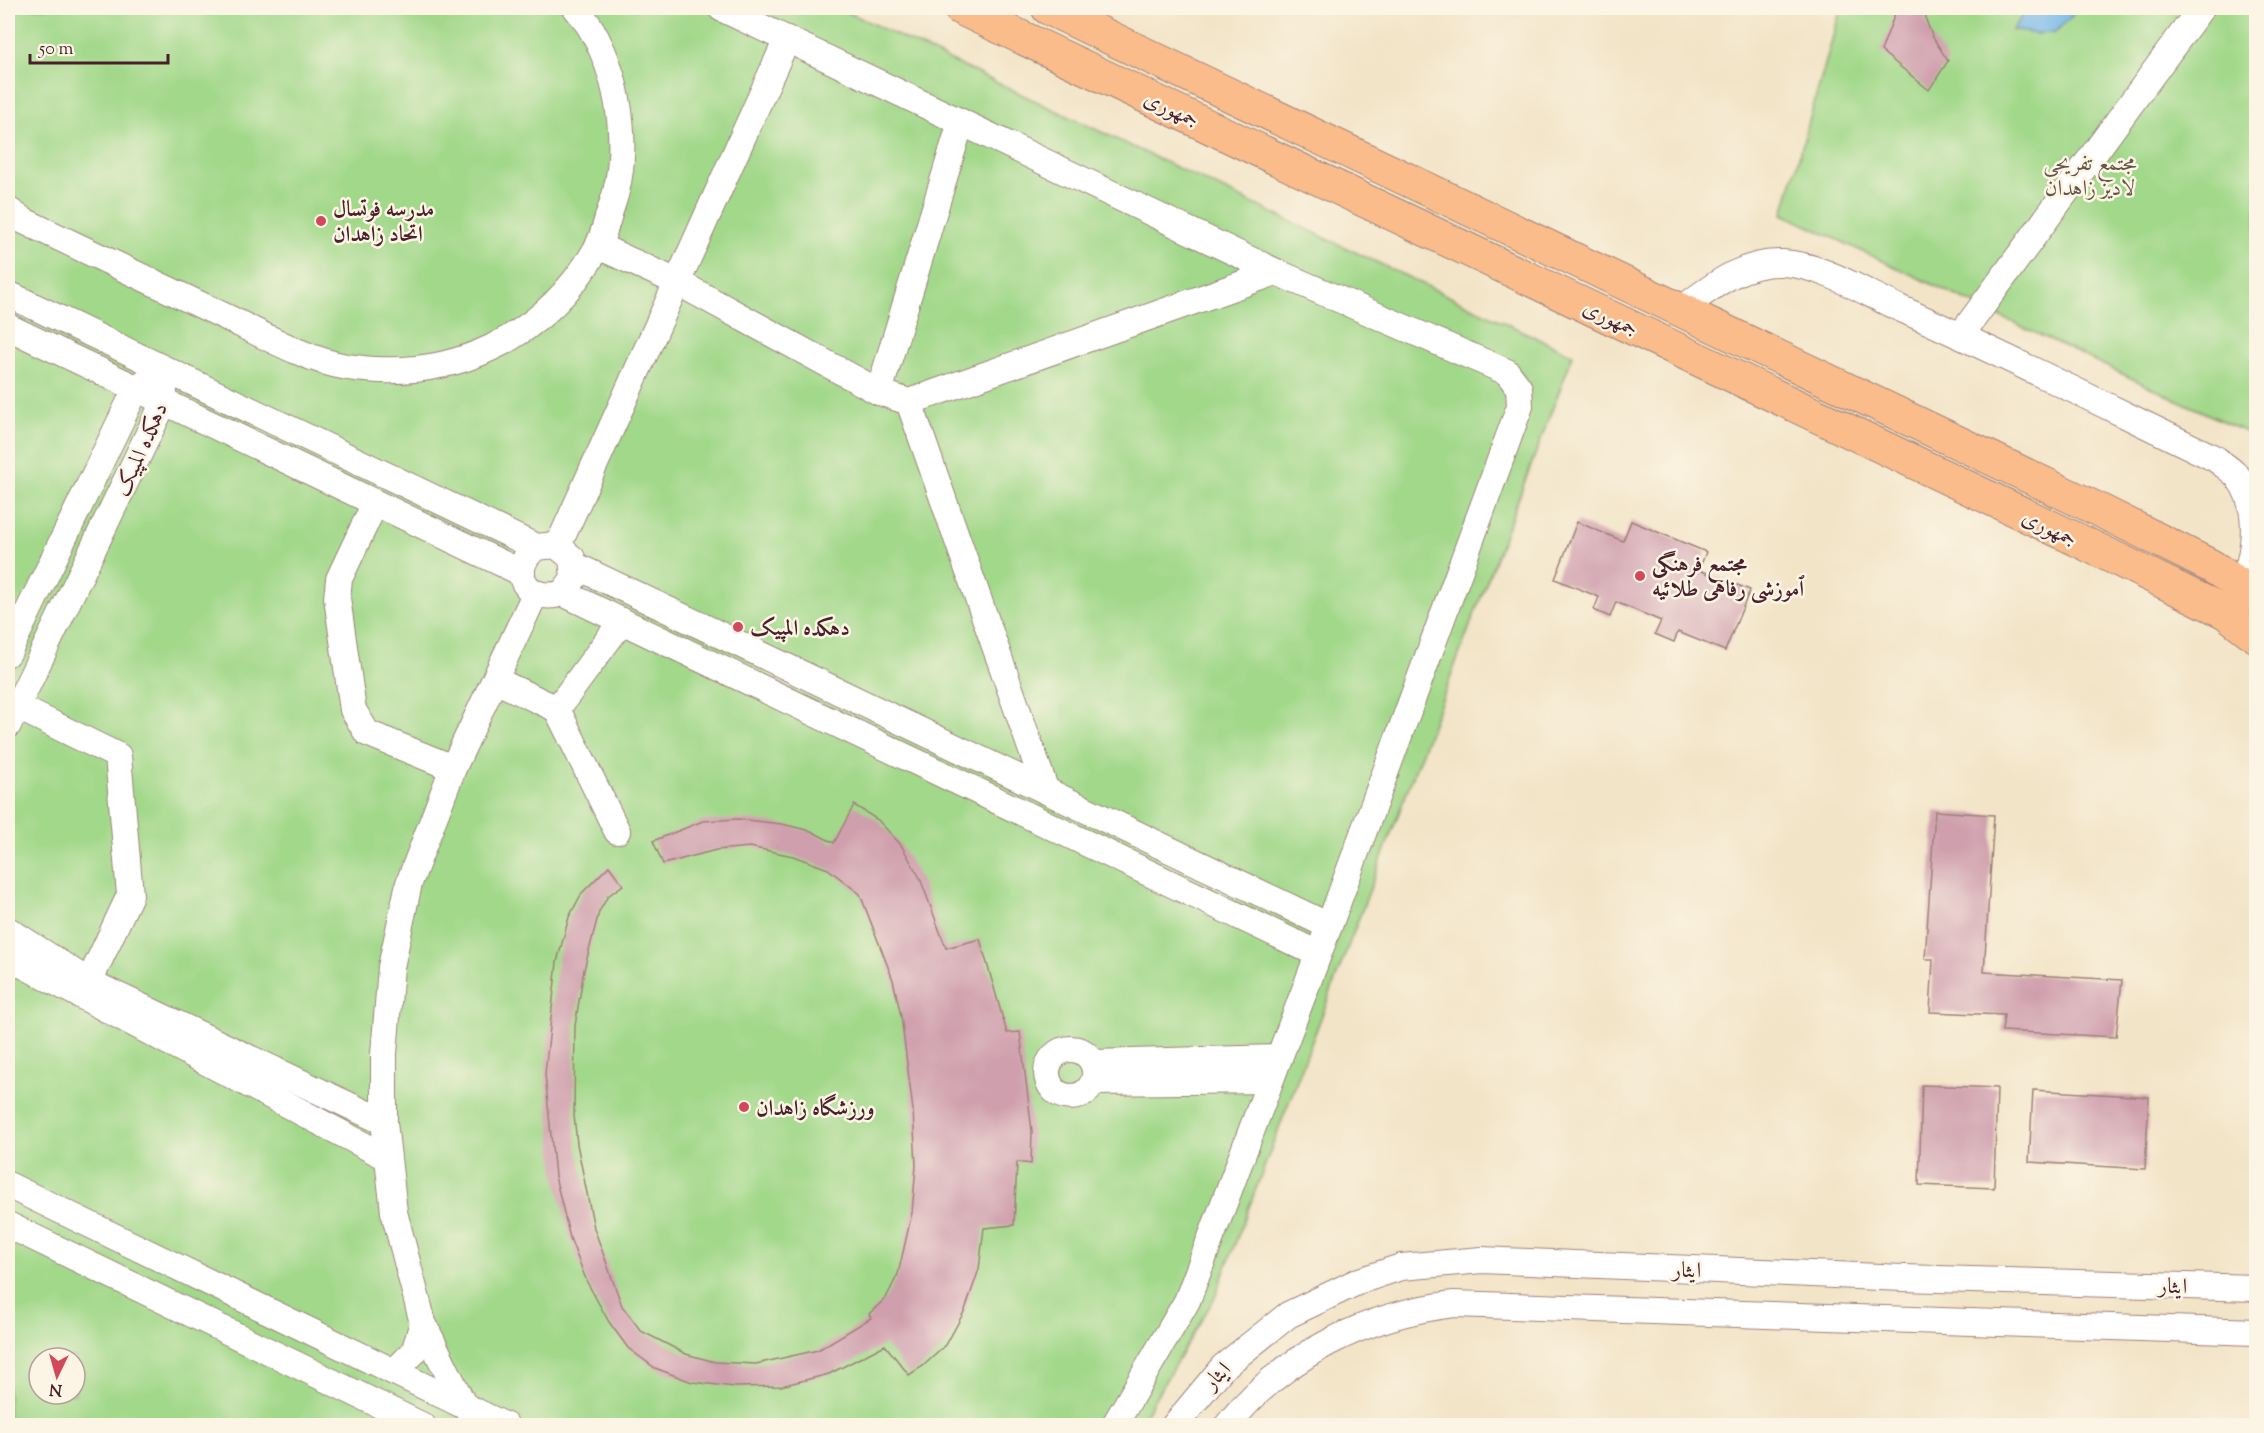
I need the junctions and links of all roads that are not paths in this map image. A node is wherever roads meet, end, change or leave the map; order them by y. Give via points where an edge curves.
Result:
1 (576, 8) edge
2 (721, 8) edge
3 (960, 8) edge
4 (1048, 8) edge
5 (2201, 8) edge
6 (788, 39) junction
7 (961, 122) junction
8 (8, 210) edge
9 (598, 246) junction
10 (1276, 272) junction
11 (677, 282) junction
12 (8, 294) edge
13 (1679, 311) junction
14 (8, 327) edge
15 (1961, 335) junction
16 (163, 369) junction
17 (136, 389) junction
18 (879, 392) junction
19 (164, 402) junction
20 (909, 402) junction
21 (375, 503) junction
22 (547, 546) junction
23 (574, 565) junction
24 (528, 583) junction
25 (563, 593) junction
26 (2241, 597) edge
27 (622, 621) junction
28 (14, 630) edge
29 (2256, 636) edge
30 (8, 653) edge
31 (495, 680) junction
32 (557, 709) junction
33 (13, 716) edge
34 (453, 768) junction
35 (1046, 791) junction
36 (617, 831) dead end
37 (1329, 926) junction
38 (8, 930) edge
39 (1318, 954) junction
40 (8, 957) edge
41 (89, 982) junction
42 (1275, 1069) junction
43 (1093, 1072) dead end
44 (384, 1122) junction
45 (386, 1157) junction
46 (8, 1185) edge
47 (8, 1225) edge
48 (2256, 1288) edge
49 (423, 1323) junction
50 (2256, 1332) edge
51 (394, 1372) junction
52 (464, 1406) junction
53 (423, 1425) edge
54 (506, 1425) edge
55 (1114, 1425) edge
56 (1174, 1425) edge
57 (1227, 1425) edge

1 - 9 street via 585,18 611,72 622,130 617,190
2 - 6 street
3 - 26 main road, جمهوری
4 - 13 main road, جمهوری
5 - 15 street
6 - 7 street
6 - 11 street
7 - 10 street
7 - 18 street
8 - 9 street via 289,347 346,367 405,371 465,360 519,335 564,296
9 - 11 street
10 - 20 street
10 - 37 street via 1507,372 1520,388 1520,406
11 - 18 street
11 - 22 street
12 - 16 street
13 - 15 street via 1722,279 1754,265 1784,263 1816,270
13 - 26 main road, جمهوری via 2211,566
14 - 17 street
15 - 26 street via 2216,459 2238,477 2250,501 2255,525
16 - 17 street, دهکده المپیک
16 - 19 street, دهکده المپیک
16 - 22 street
17 - 19 street
17 - 28 street, دهکده المپیک
18 - 20 street
19 - 21 street
19 - 33 street, دهکده المپیک
20 - 35 street
21 - 24 street
21 - 34 street via 339,579 337,598 353,710 368,733
22 - 23 street via 565,550
22 - 24 street via 522,563
23 - 25 street via 574,579
23 - 35 street
24 - 25 street via 551,597
24 - 31 street
25 - 27 street
26 - 29 main road, جمهوری
27 - 32 street
27 - 39 street
28 - 30 street, دهکده المپیک
31 - 32 street
31 - 34 street
32 - 36 street
33 - 41 street via 117,756 129,895
34 - 44 street via 409,883 391,967 384,1054
35 - 37 street
37 - 39 street
38 - 41 street
39 - 42 street
40 - 45 street
41 - 44 street
42 - 43 street
42 - 55 street via 1186,1301
44 - 45 street
45 - 49 street via 394,1212
46 - 51 street
47 - 53 street
48 - 56 street, ایثار via 1482,1260 1401,1267 1359,1281 1288,1315 1223,1367
49 - 51 street via 414,1352
49 - 52 street
50 - 57 street, ایثار via 1454,1304 1418,1308 1343,1335 1280,1375
51 - 52 street
52 - 54 street

